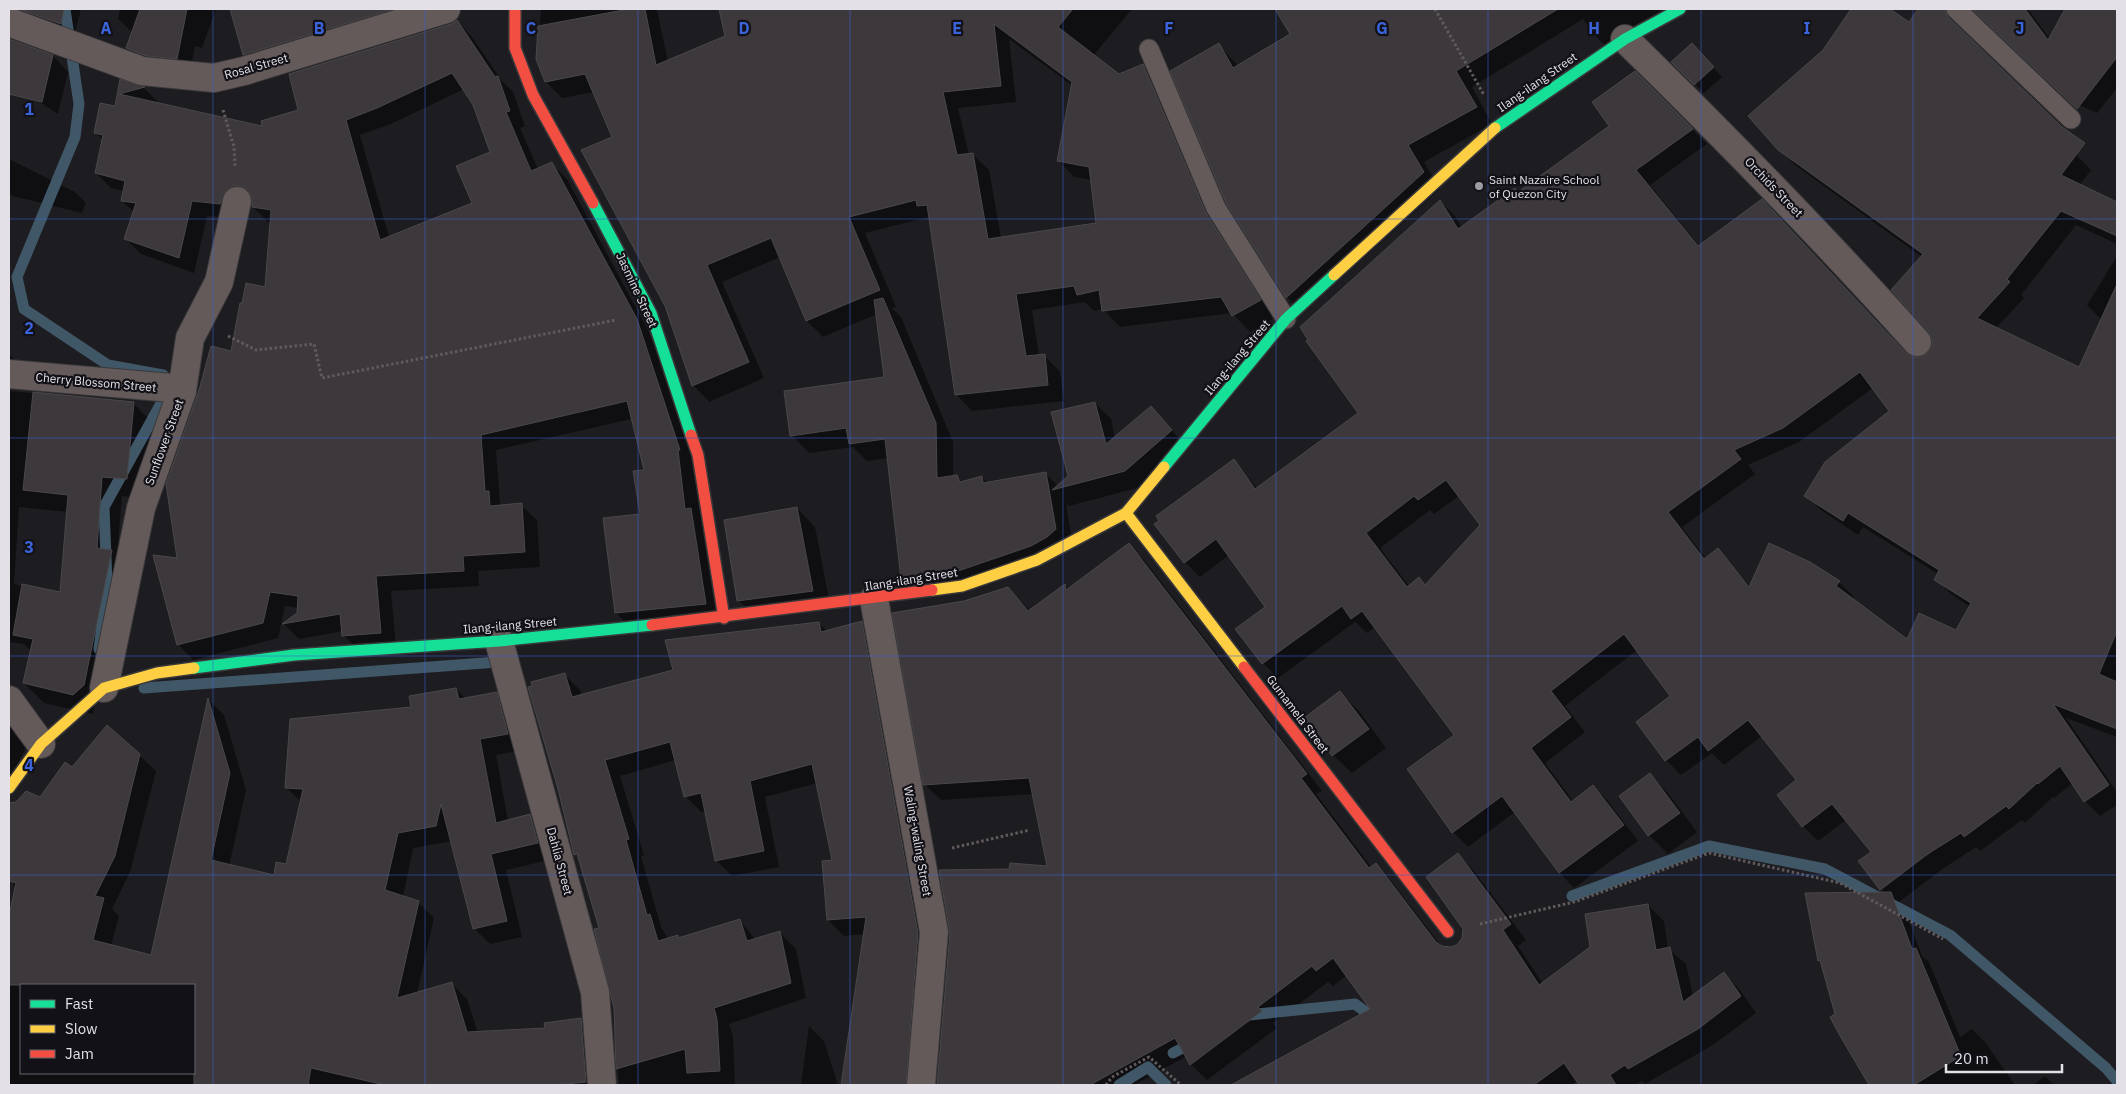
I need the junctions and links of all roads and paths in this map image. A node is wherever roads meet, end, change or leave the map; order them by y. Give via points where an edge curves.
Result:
1 (446, 9) edge
2 (515, 9) edge
3 (1435, 9) edge
4 (1680, 9) edge
5 (1956, 9) edge
6 (9, 22) edge
7 (1624, 38) junction
8 (1149, 50) dead end
9 (214, 78) junction
10 (2071, 119) dead end
11 (1500, 124) junction
12 (237, 200) joint
13 (651, 313) junction
14 (1286, 319) junction
15 (198, 322) junction
16 (1917, 342) dead end
17 (9, 374) edge
18 (168, 389) junction
19 (1126, 512) junction
20 (874, 599) junction
21 (724, 618) junction
22 (499, 640) junction
23 (104, 688) junction
24 (9, 700) edge
25 (41, 744) junction
26 (9, 788) edge
27 (1030, 830) dead end
28 (920, 855) junction
29 (1448, 932) joint
30 (1943, 939) dead end
31 (602, 1085) edge
32 (921, 1085) edge
33 (1106, 1085) edge
34 (1181, 1085) edge

1 - 9 street, Rosal Street
2 - 13 street, Jasmine Street via 515,48 533,95
3 - 11 path
4 - 7 street, Ilang-ilang Street
5 - 10 lane
6 - 9 street, Rosal Street via 142,70
7 - 11 street, Ilang-ilang Street
7 - 16 street, Orchids Street via 1741,153
8 - 14 lane via 1216,208
9 - 12 path via 234,147
11 - 14 street, Ilang-ilang Street
12 - 15 street, Sunflower Street via 219,282
13 - 15 path via 322,378 314,344 256,350
13 - 21 street, Jasmine Street via 698,455
14 - 19 street, Ilang-ilang Street
15 - 18 street, Sunflower Street
17 - 18 street, Cherry Blossom Street
18 - 23 street, Sunflower Street
19 - 20 street, Ilang-ilang Street via 1037,560 962,586
19 - 29 street, Gumamela Street
20 - 21 street, Ilang-ilang Street
20 - 28 street, Waling-waling Street
21 - 22 street, Ilang-ilang Street
22 - 23 street, Ilang-ilang Street via 284,656 157,674
22 - 31 street, Dahlia Street via 594,992
23 - 25 street, Ilang-ilang Street
24 - 25 street
25 - 26 street, Ilang-ilang Street
27 - 28 path
28 - 32 street, Waling-waling Street via 934,932
29 - 30 path via 1574,902 1709,853 1840,883
33 - 34 path via 1112,1077 1149,1057

